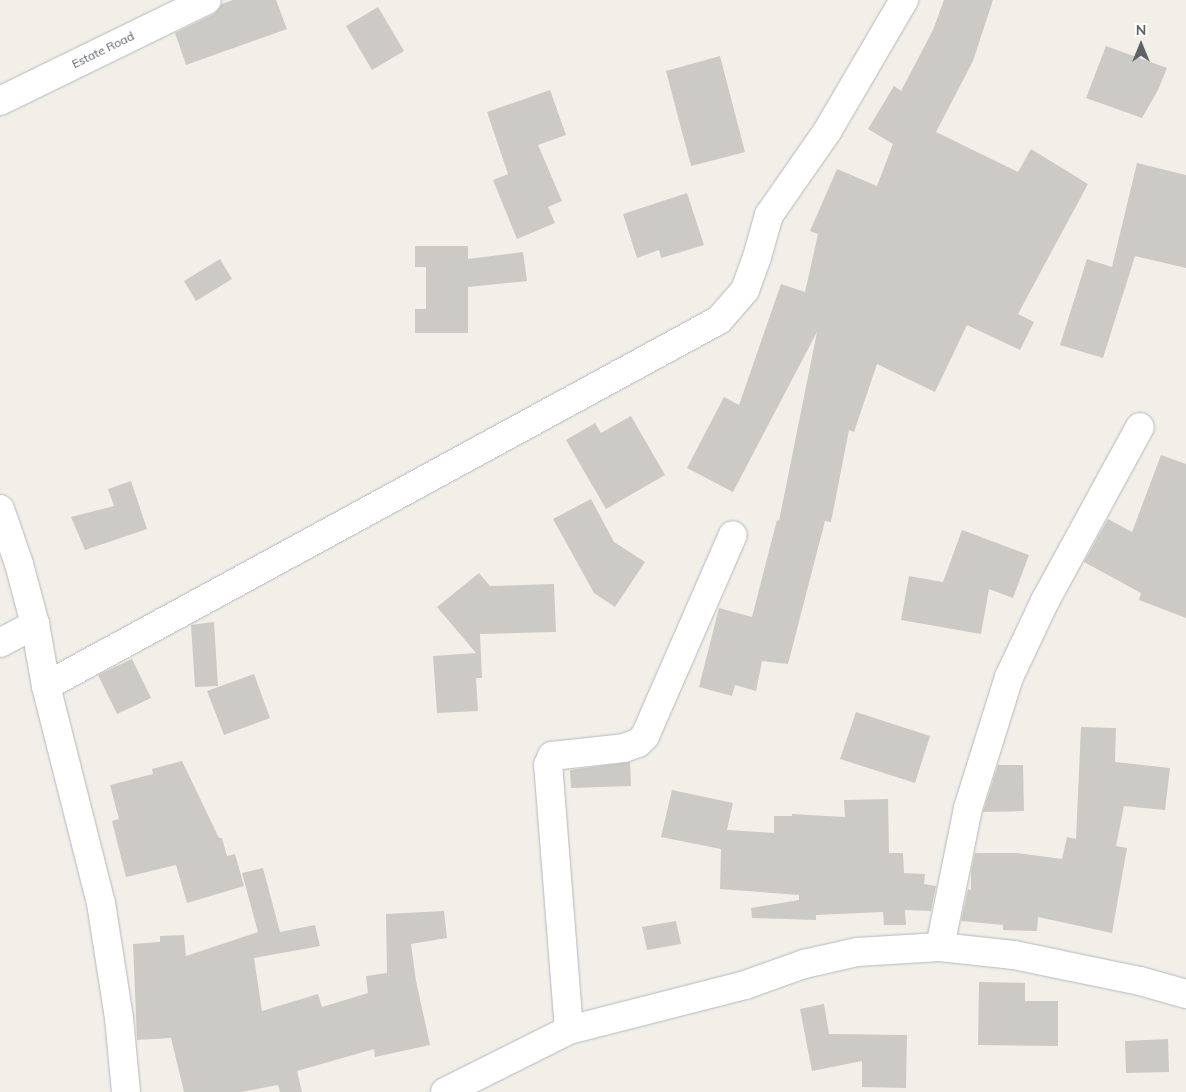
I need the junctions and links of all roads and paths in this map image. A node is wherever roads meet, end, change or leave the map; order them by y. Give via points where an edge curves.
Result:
1 (207, 0) edge
2 (904, 0) edge
3 (0, 100) edge
4 (1140, 427) dead end
5 (0, 510) edge
6 (732, 535) dead end
7 (35, 624) junction
8 (0, 643) edge
9 (46, 686) junction
10 (940, 947) junction
11 (1186, 994) edge
12 (569, 1030) junction
13 (126, 1092) edge
14 (445, 1092) edge

1 - 3 street, Estate Road
2 - 9 street via 828,130 769,215 744,290 719,320
4 - 10 street via 1045,600 1009,677 968,808
5 - 7 street
6 - 12 street via 645,736 638,743 624,748 552,756 548,765
7 - 8 street
7 - 9 street
9 - 13 street via 101,904 119,1018
10 - 11 street via 1014,955 1140,981
10 - 12 street via 848,954 804,964 745,985
12 - 14 street

